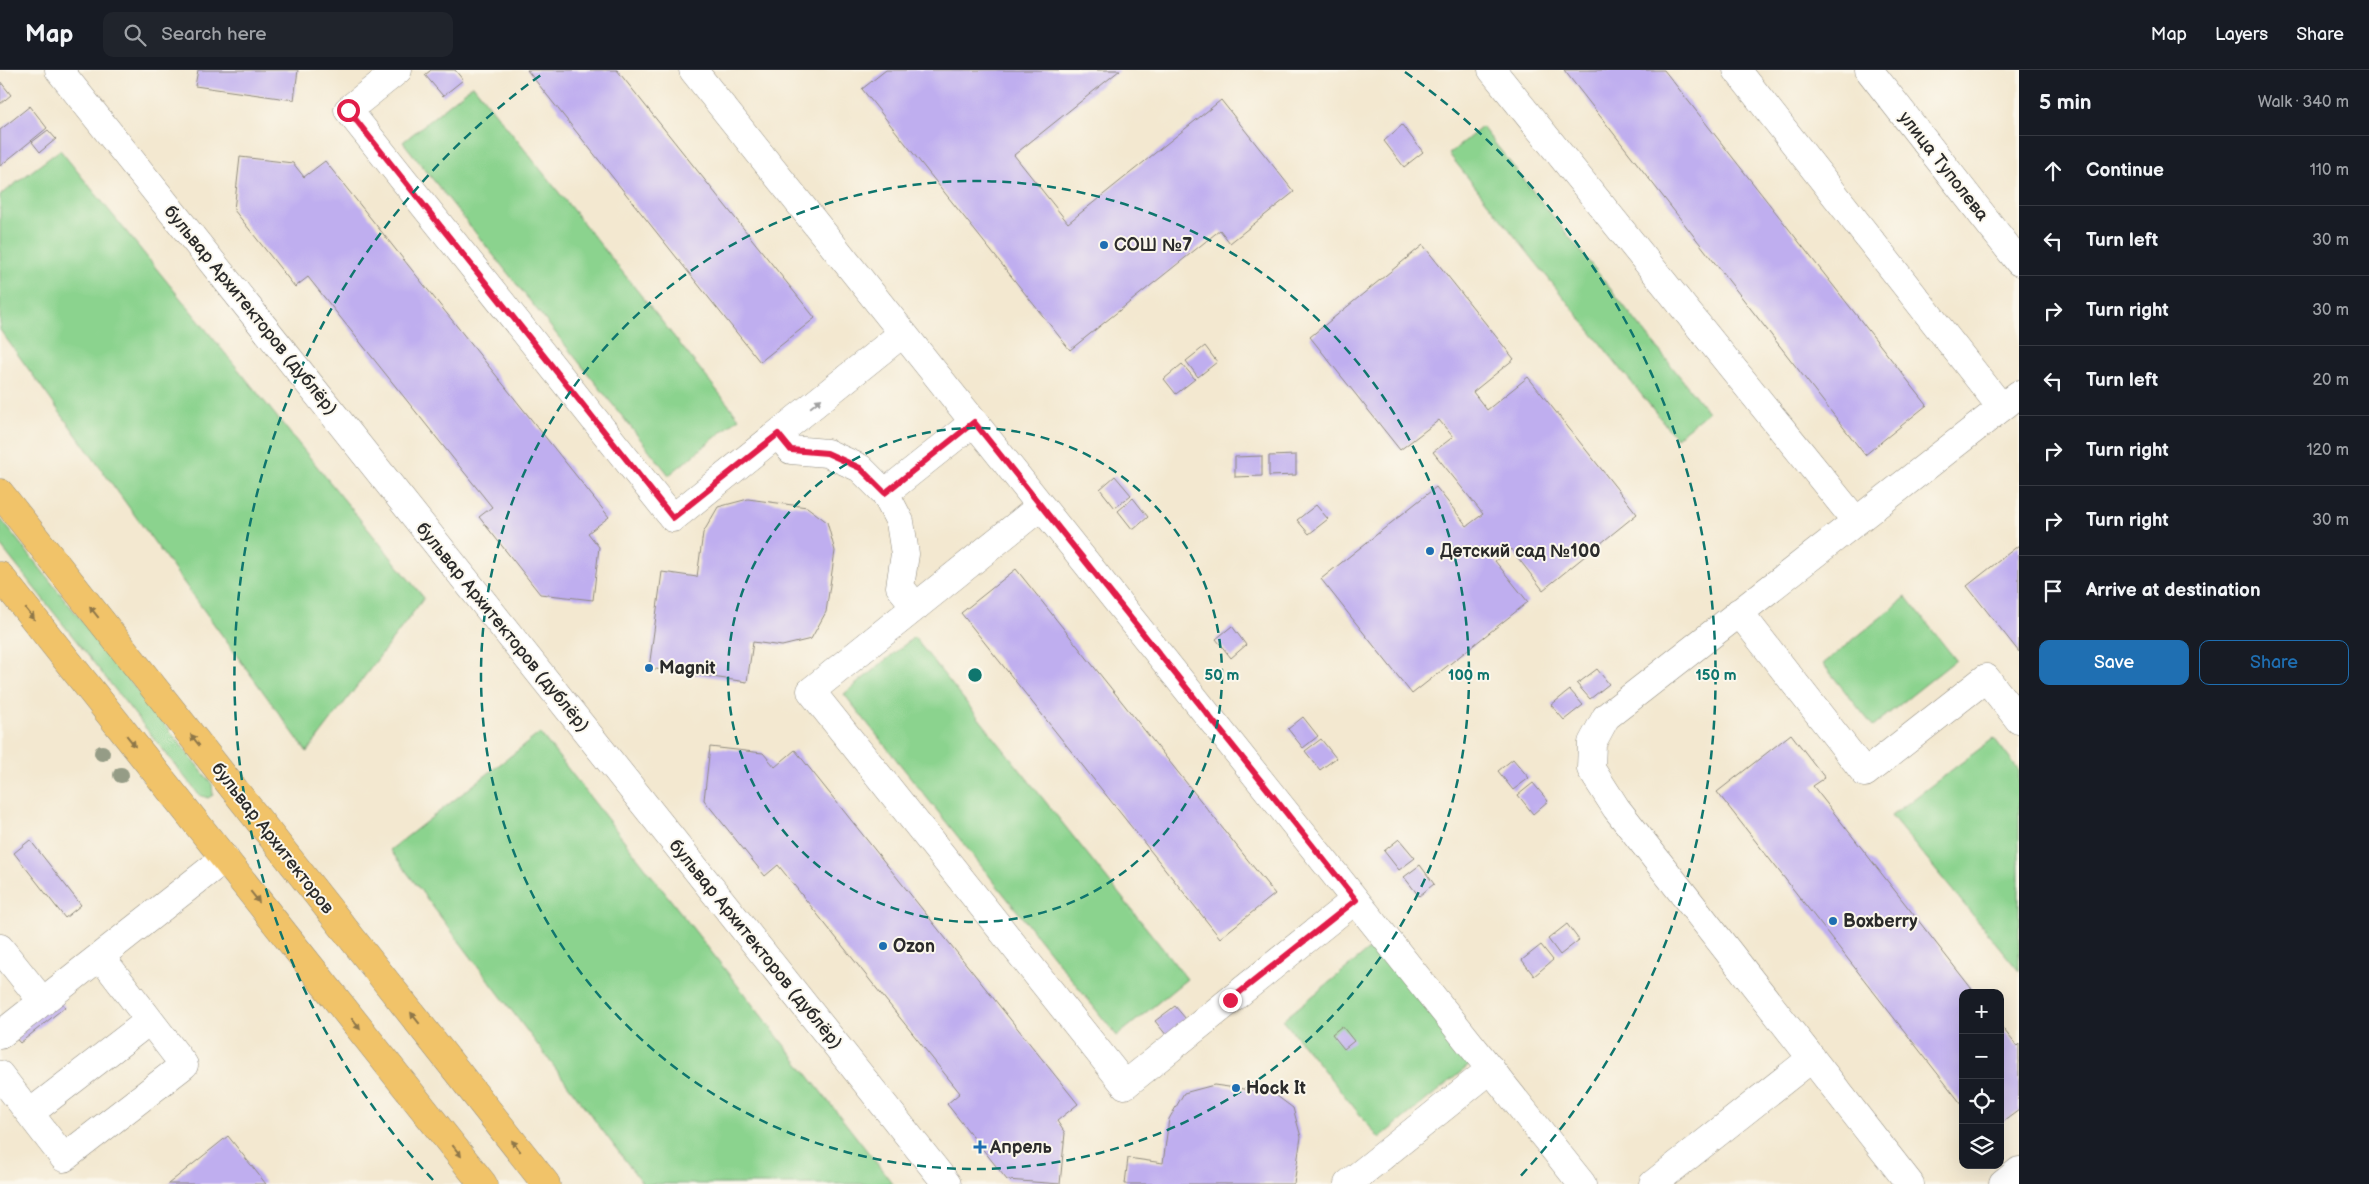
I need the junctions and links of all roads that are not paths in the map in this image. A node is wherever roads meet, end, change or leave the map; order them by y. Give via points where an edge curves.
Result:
1 (60, 70) edge
2 (398, 70) edge
3 (693, 70) edge
4 (1492, 70) edge
5 (1737, 70) edge
6 (1870, 70) edge
7 (2019, 262) edge
8 (903, 333) junction
9 (2010, 400) edge
10 (974, 422) junction
11 (778, 434) junction
12 (0, 493) edge
13 (885, 493) junction
14 (1041, 506) junction
15 (1856, 521) junction
16 (0, 576) edge
17 (916, 607) junction
18 (1739, 612) junction
19 (2019, 720) edge
20 (224, 858) junction
21 (1356, 900) junction
22 (0, 948) edge
23 (100, 957) junction
24 (43, 1002) junction
25 (149, 1021) junction
26 (0, 1034) edge
27 (1812, 1058) junction
28 (1491, 1069) junction
29 (0, 1075) edge
30 (30, 1113) junction
31 (2019, 1171) edge
32 (483, 1184) edge
33 (546, 1184) edge
34 (947, 1184) edge
35 (1348, 1184) edge
36 (1582, 1184) edge
37 (1653, 1184) edge
38 (1910, 1184) edge
39 (2003, 1184) edge

1 - 34 street, бульвар Архитекторов (дублёр)
2 - 11 street via 348,110 673,518
3 - 8 street
4 - 15 street
5 - 9 street
6 - 7 street, улица Туполева
8 - 10 street
11 -> 8 street
9 - 15 street
10 - 13 street
10 - 14 street
11 - 13 street via 791,450 827,453 860,468
33 -> 12 main road, бульвар Архитекторов
13 - 17 street via 900,522 905,554 900,587
14 - 17 street
14 - 21 street
15 - 18 street
16 -> 20 main road
17 - 21 street via 811,691 1125,1085
18 - 19 street via 1865,773 1986,678
18 - 27 street via 1606,717 1592,743 1591,769 1616,808
20 - 23 street
20 -> 32 main road
21 - 28 street
22 - 24 street
23 - 24 street
23 - 25 street
24 - 26 street
25 - 30 street
25 - 30 street via 184,1065 103,1128 64,1158
27 - 37 street
27 - 38 street
28 - 35 street
28 - 36 street
29 - 30 street
31 - 39 street

